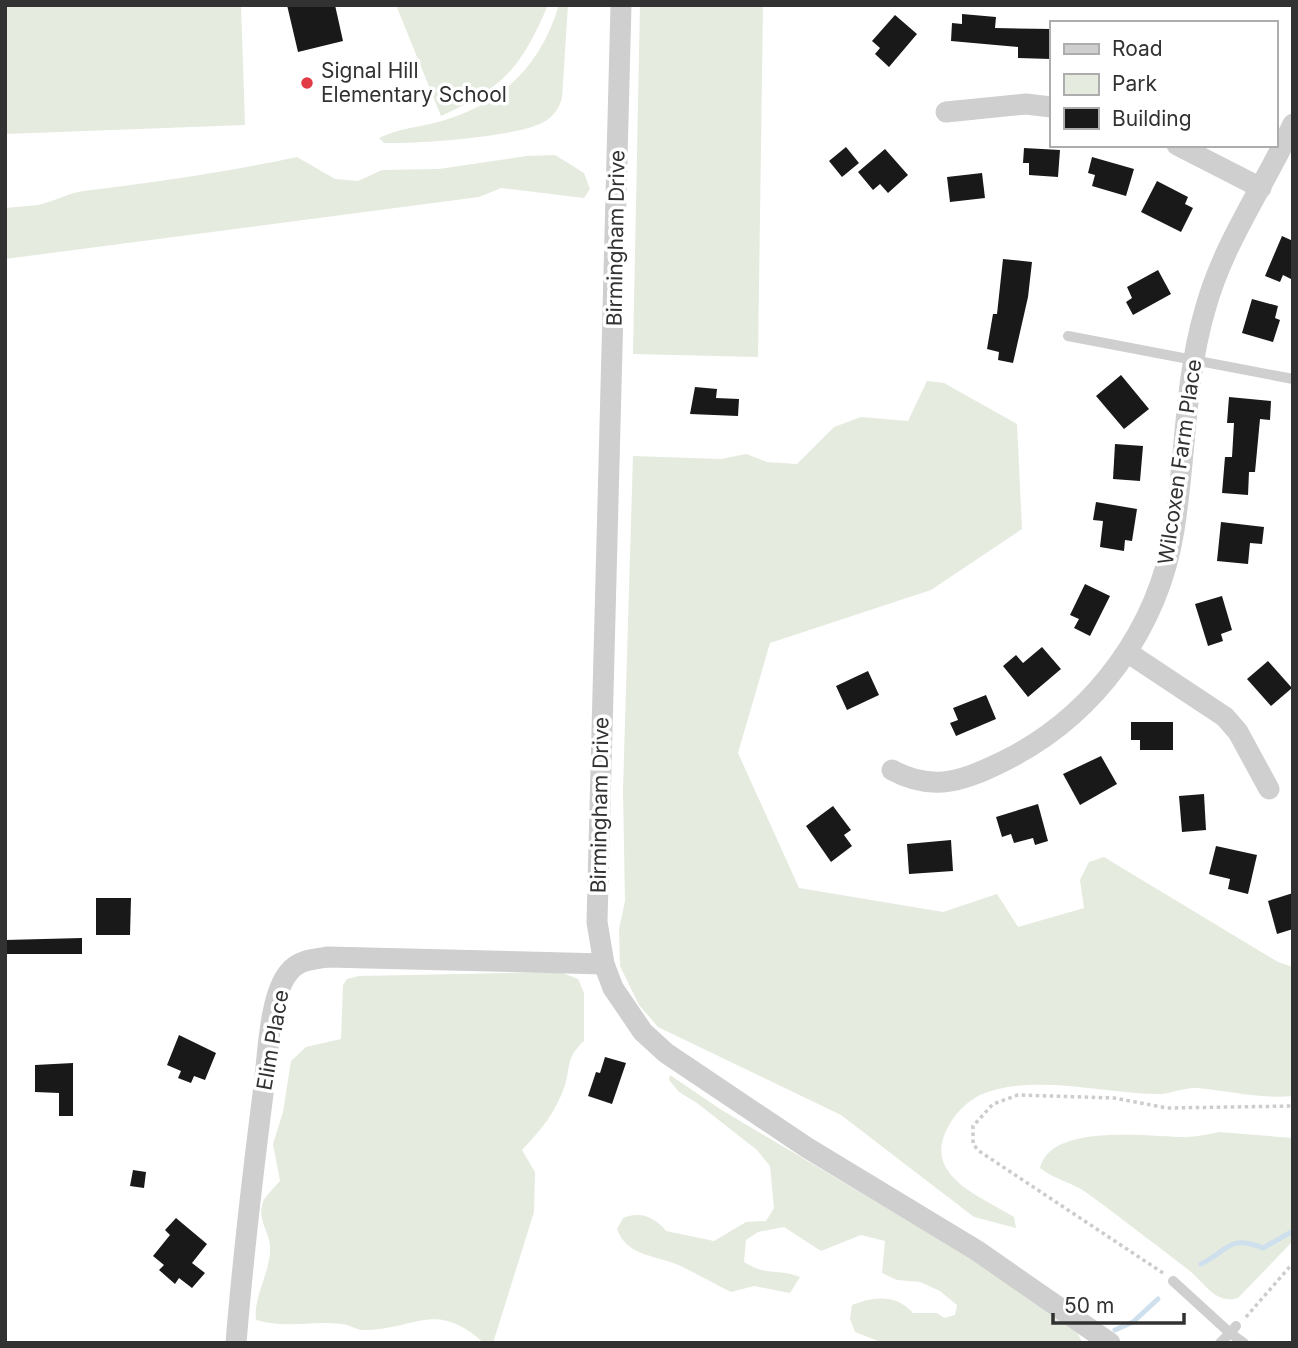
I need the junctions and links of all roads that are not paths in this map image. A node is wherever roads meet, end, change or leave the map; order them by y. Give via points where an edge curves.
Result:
1 (621, 5) edge
2 (1050, 107) edge
3 (946, 112) dead end
4 (1293, 124) edge
5 (1181, 147) edge
6 (1261, 188) junction
7 (1068, 336) dead end
8 (1194, 358) junction
9 (1293, 379) edge
10 (1128, 652) junction
11 (892, 770) dead end
12 (1269, 789) dead end
13 (604, 964) junction
14 (1172, 1281) road end
15 (1233, 1329) junction
16 (236, 1343) edge
17 (1110, 1343) edge
18 (1220, 1343) edge
19 (1244, 1343) edge

1 - 13 street, Birmingham Drive via 597,922
2 - 3 street via 1026,104
4 - 6 street, Wilcoxen Farm Place
5 - 6 street
6 - 8 street, Wilcoxen Farm Place via 1215,275
7 - 8 lane
8 - 9 lane
8 - 10 street, Wilcoxen Farm Place via 1169,556 1153,604
10 - 11 street, Wilcoxen Farm Place via 1079,711 1010,758 950,784 928,784
10 - 12 street via 1225,717
13 - 16 street, Elim Place via 328,957 306,961 289,971 279,991 271,1030
13 - 17 street, Birmingham Drive via 613,988 635,1021 691,1072 976,1250
14 - 15 lane
15 - 18 lane
15 - 19 lane

